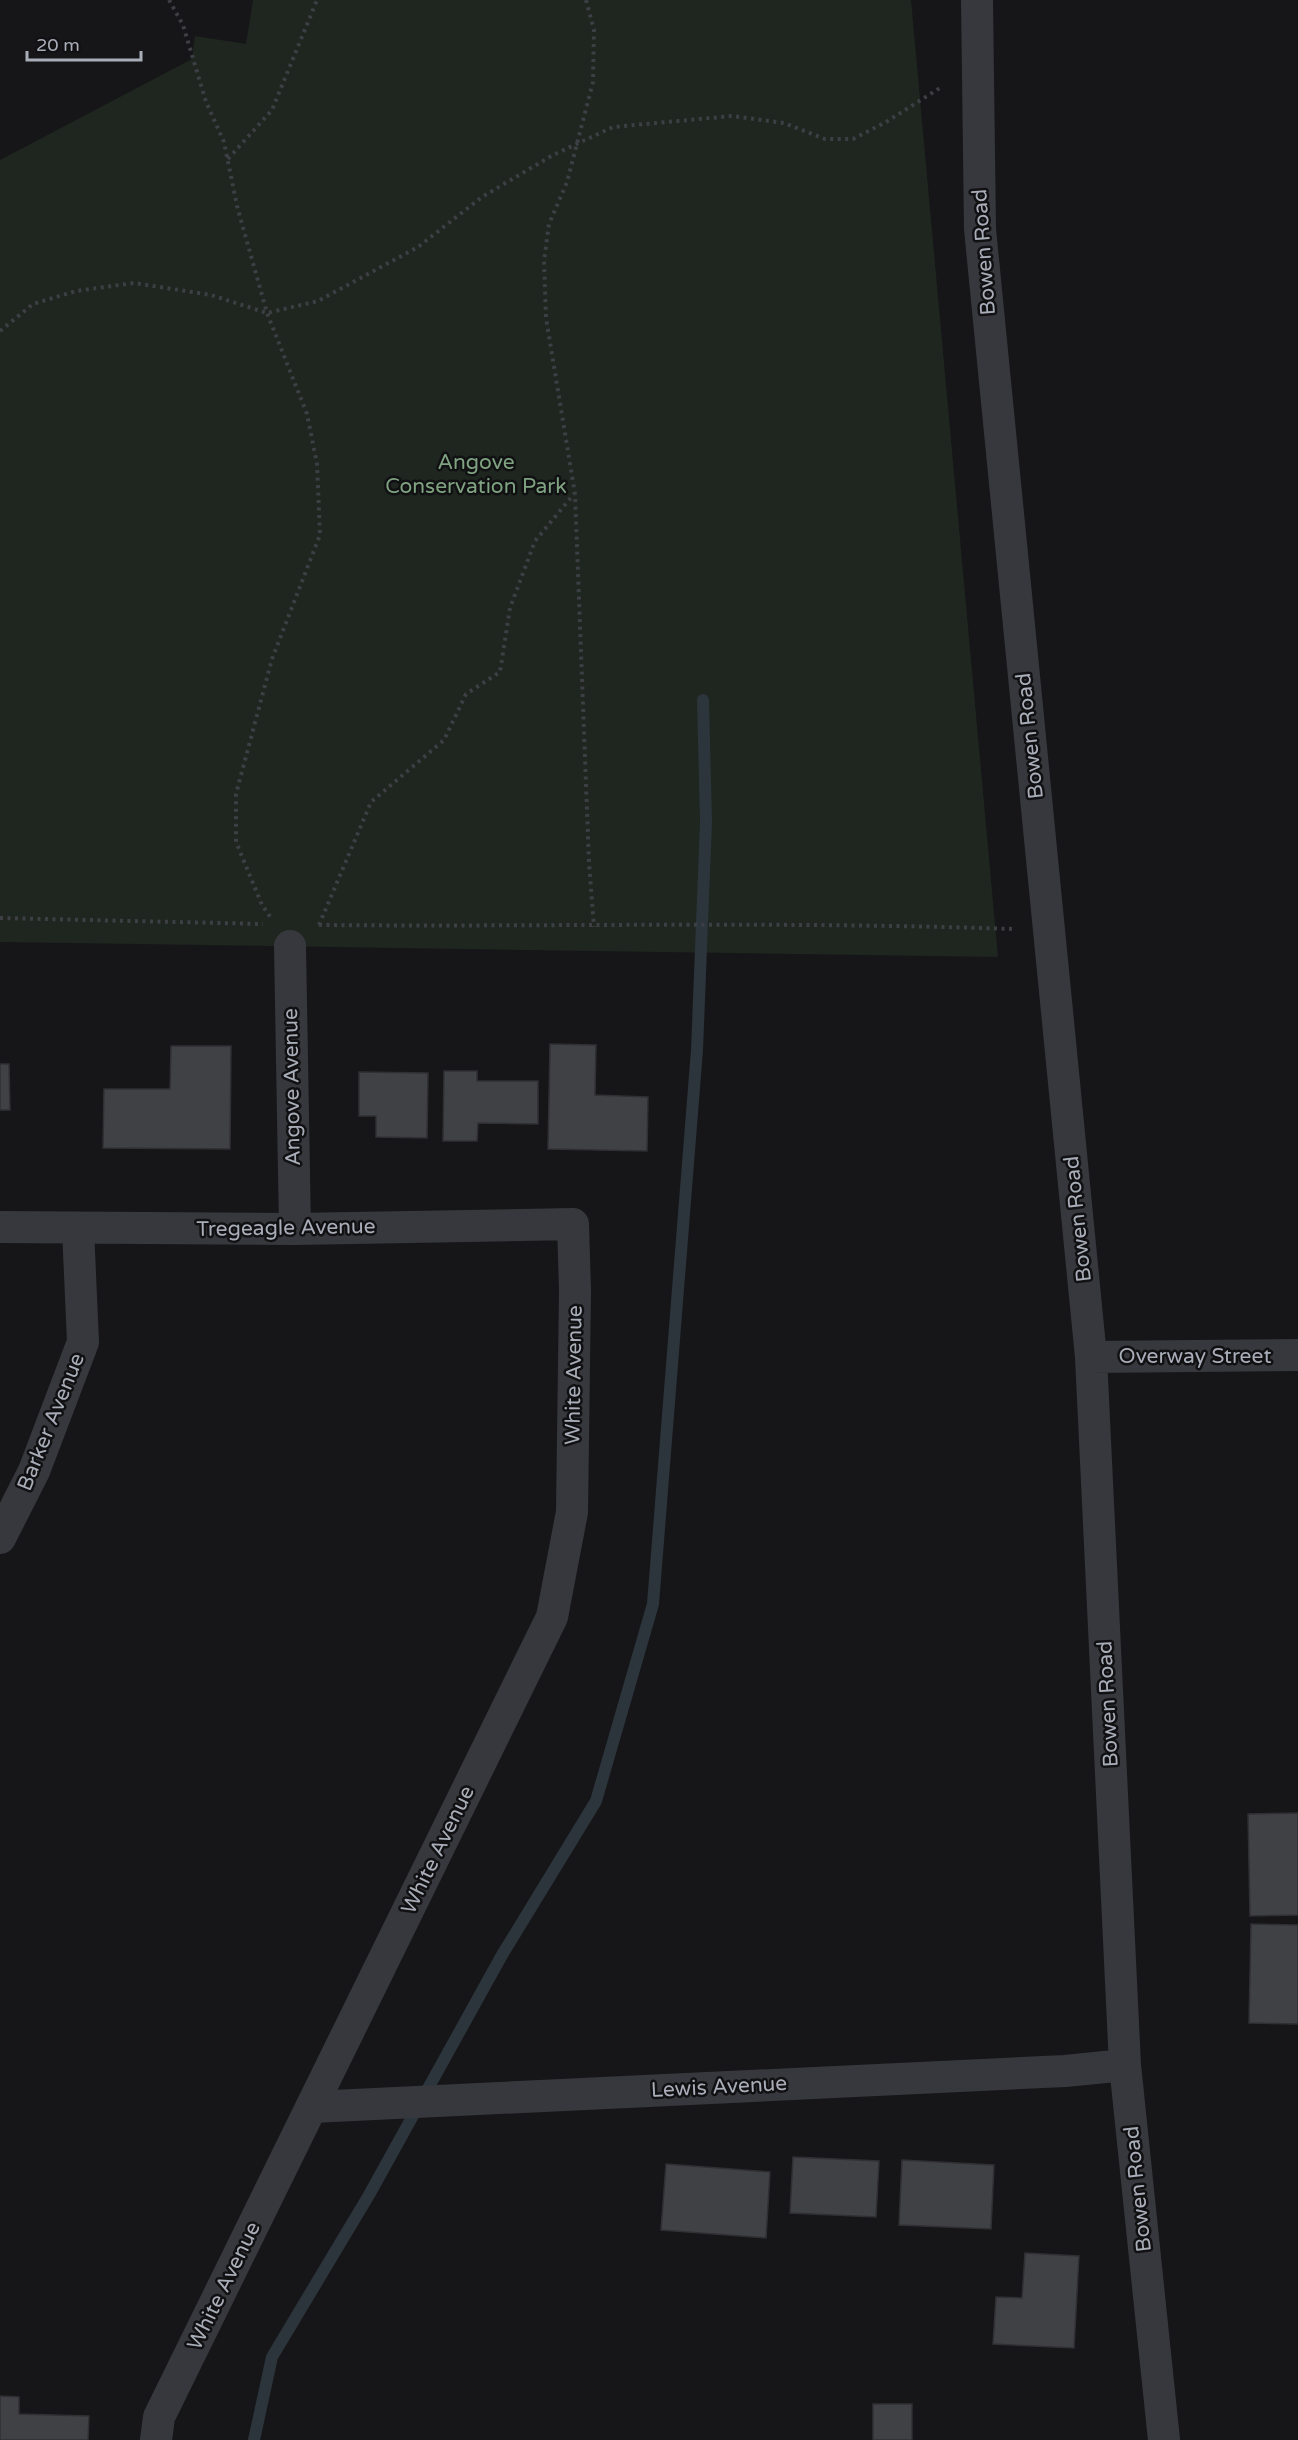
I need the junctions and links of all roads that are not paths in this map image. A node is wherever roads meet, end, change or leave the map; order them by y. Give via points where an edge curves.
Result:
1 (978, 0) edge
2 (299, 935) road end
3 (573, 1224) joint
4 (0, 1227) edge
5 (295, 1228) junction
6 (78, 1229) junction
7 (1298, 1355) edge
8 (1091, 1357) junction
9 (0, 1538) edge
10 (1125, 2065) junction
11 (312, 2106) junction
12 (156, 2440) edge
13 (1164, 2440) edge

1 - 8 street, Bowen Road via 980,229
2 - 5 street, Angove Avenue
3 - 5 street, Tregeagle Avenue
3 - 11 street, White Avenue via 572,1512 552,1617
4 - 6 street, Tregeagle Avenue
5 - 6 street, Tregeagle Avenue
6 - 9 street, Barker Avenue via 83,1342 34,1471
7 - 8 street, Overway Street
8 - 10 street, Bowen Road
10 - 11 street, Lewis Avenue
10 - 13 street, Bowen Road
11 - 12 street, White Avenue via 159,2417

